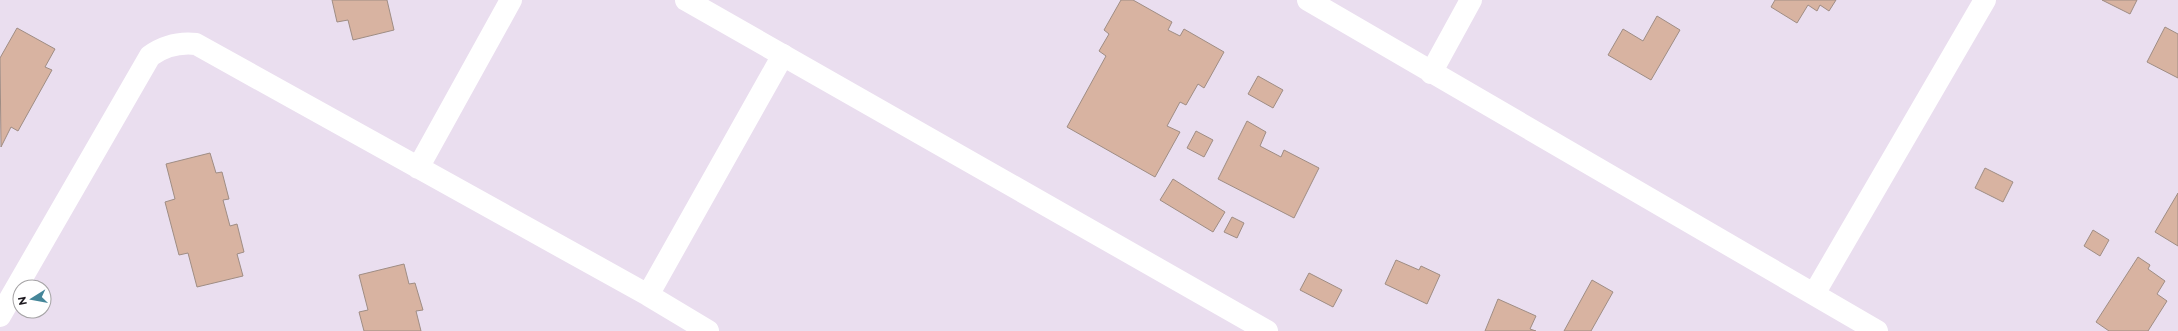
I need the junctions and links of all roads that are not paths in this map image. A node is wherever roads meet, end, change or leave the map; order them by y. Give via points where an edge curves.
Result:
1 (511, 0) edge
2 (686, 0) edge
3 (1308, 0) edge
4 (1471, 0) edge
5 (1985, 0) edge
6 (783, 55) junction
7 (1430, 73) junction
8 (418, 168) junction
9 (1814, 294) junction
10 (648, 295) junction
11 (0, 316) edge
12 (708, 331) edge
13 (1266, 331) edge
14 (1877, 331) edge

1 - 8 street
2 - 6 street
3 - 7 street
4 - 7 street
5 - 9 street
6 - 10 street
6 - 13 street
7 - 9 street
8 - 10 street
8 - 11 street via 196,44 184,43 160,49 150,56
9 - 14 street
10 - 12 street

